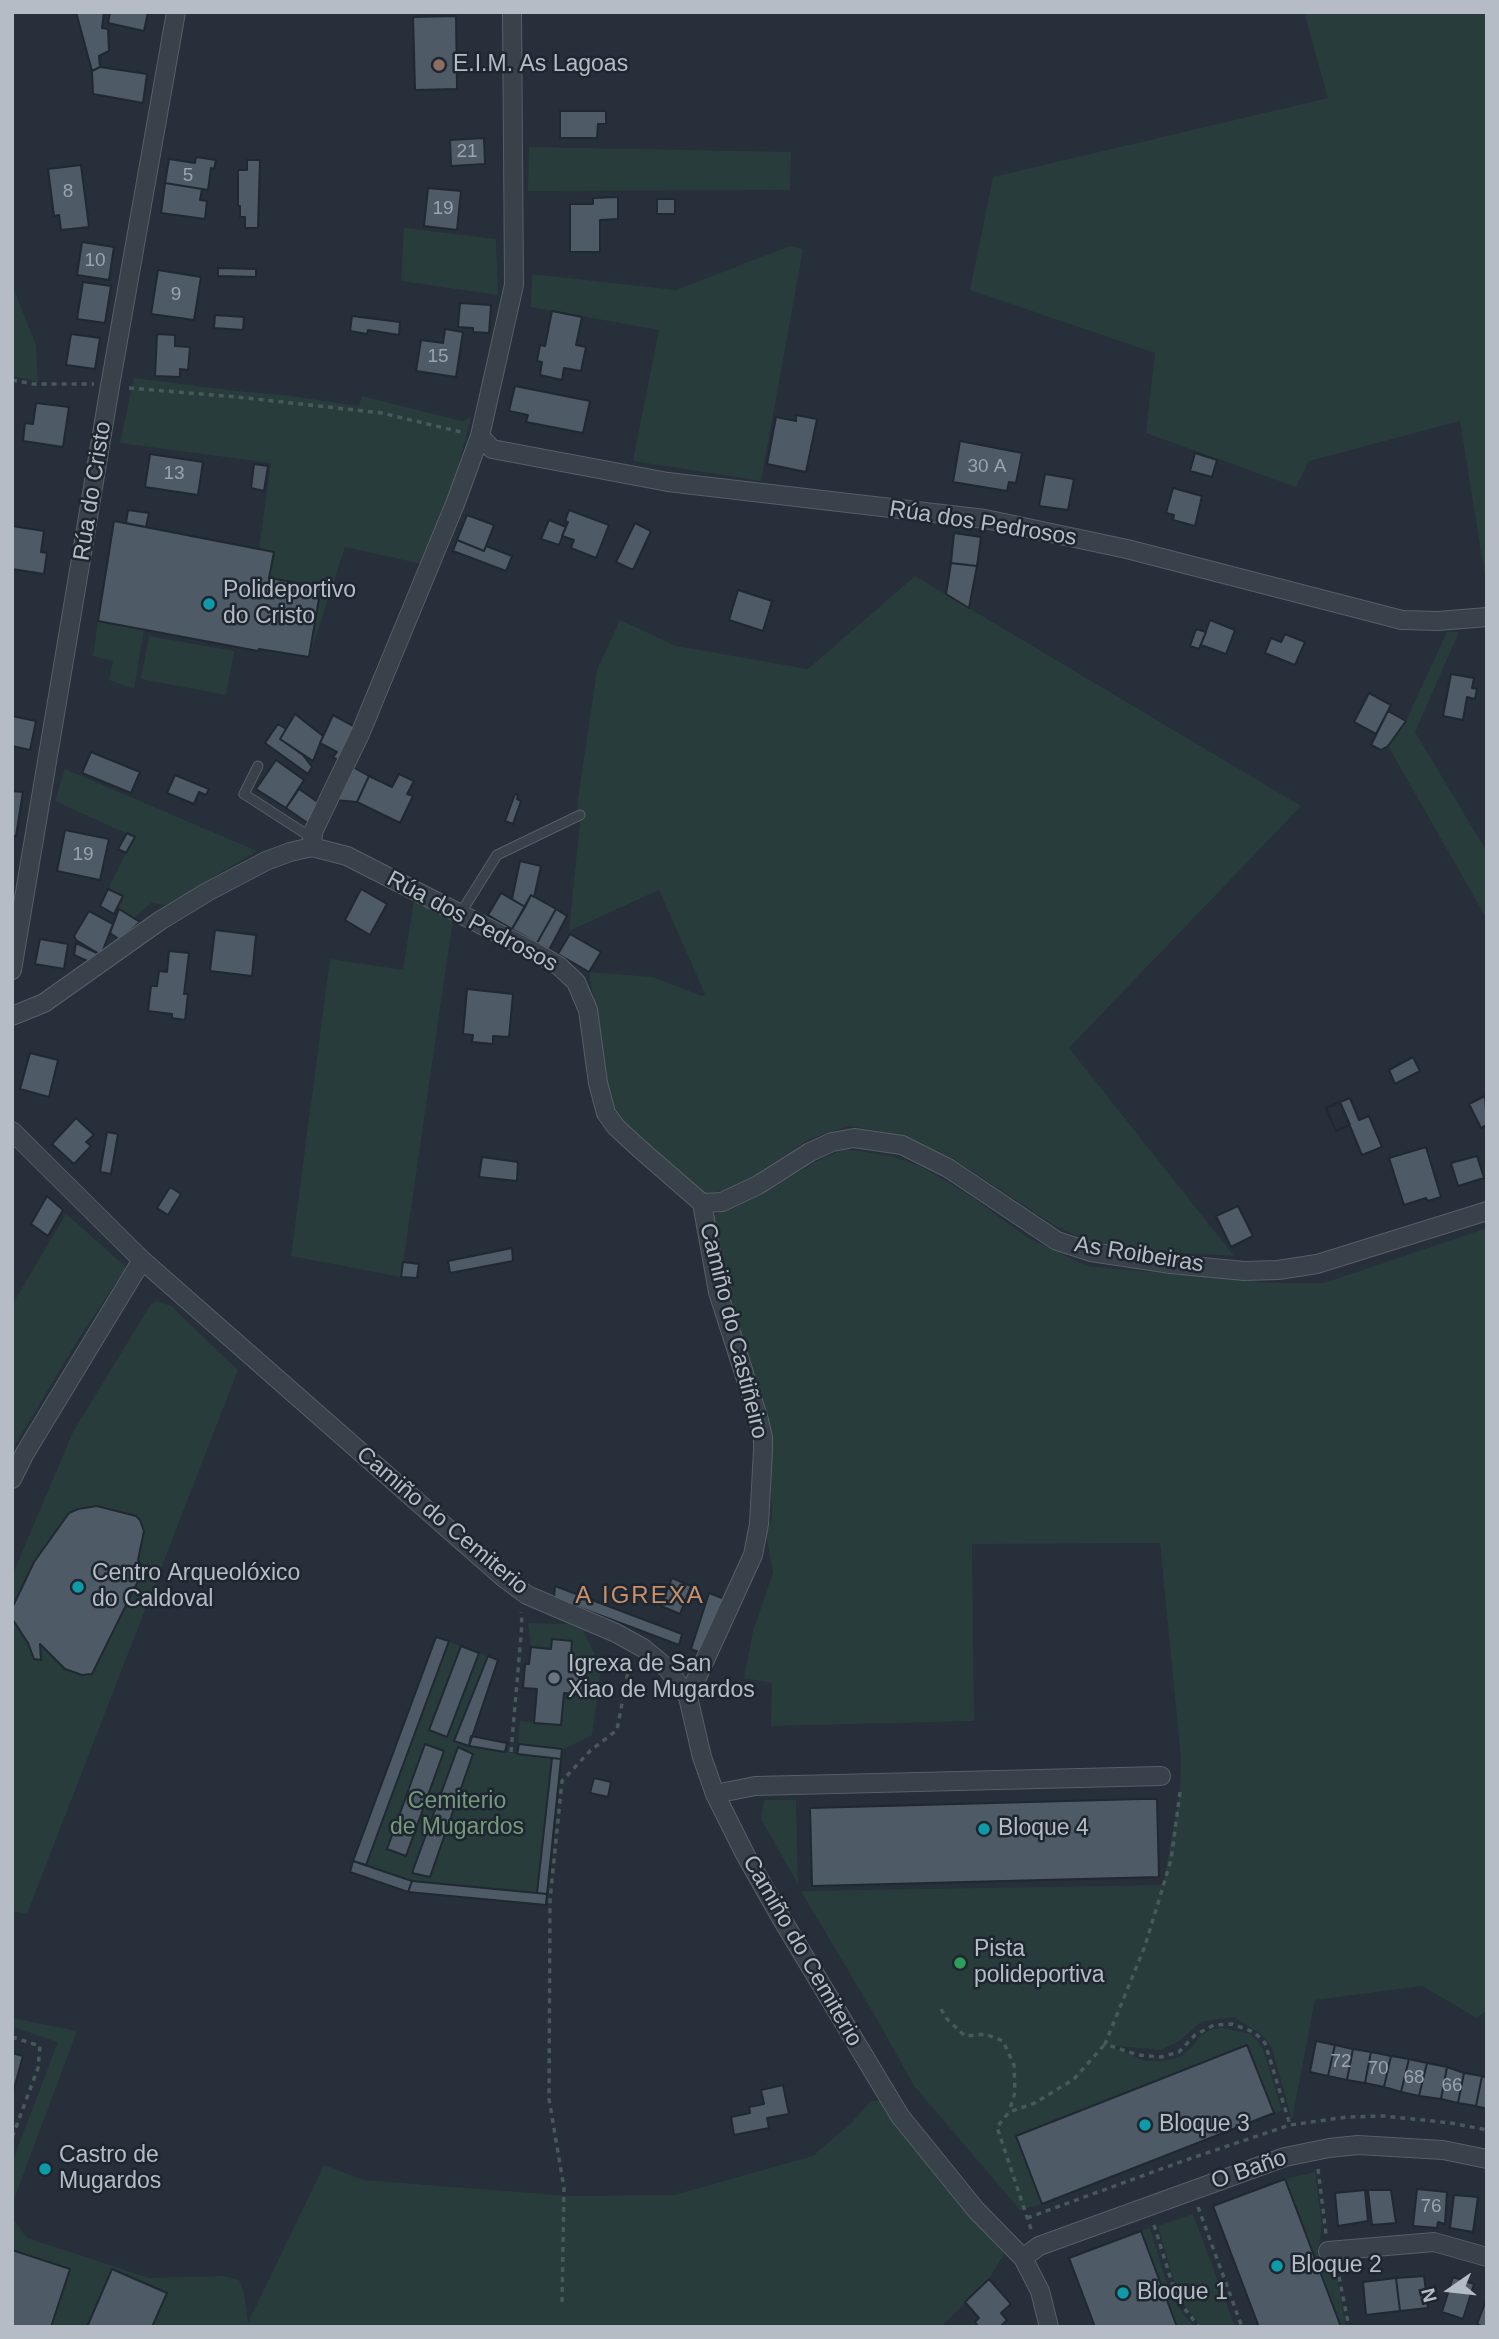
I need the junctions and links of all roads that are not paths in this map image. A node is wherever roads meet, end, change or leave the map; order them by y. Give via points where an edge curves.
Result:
1 (176, 12) edge
2 (512, 12) edge
3 (480, 436) junction
4 (1487, 617) edge
5 (258, 766) dead end
6 (580, 815) dead end
7 (313, 847) junction
8 (460, 914) junction
9 (12, 970) edge
10 (12, 1016) edge
11 (12, 1131) edge
12 (702, 1203) junction
13 (1487, 1211) edge
14 (142, 1261) junction
15 (12, 1479) edge
16 (688, 1697) junction
17 (1161, 1776) dead end
18 (715, 1794) junction
19 (1487, 2159) edge
20 (1328, 2250) road end
21 (1487, 2257) edge
22 (1023, 2258) junction
23 (1049, 2327) edge

1 - 9 street, Rúa do Cristo
2 - 3 street via 514,285
3 - 4 street, Rúa dos Pedrosos via 492,449 668,482 985,519 1126,549 1402,620
3 - 7 street via 360,734 313,832
5 - 7 lane via 244,794 306,834
6 - 8 lane via 497,855
7 - 8 street, Rúa dos Pedrosos via 347,856
7 - 10 street via 266,862 207,892 64,991
8 - 12 street, Rúa dos Pedrosos via 559,966 576,982 588,1010 606,1113
11 - 14 street, Camiño do Cemiterio
12 - 13 street, As Roibeiras via 722,1202 810,1152 855,1138 902,1145 948,1167 1057,1241 1091,1252 1171,1264 1244,1271 1317,1264
12 - 16 street, Camiño do Castiñeiro via 718,1292 763,1438 753,1555
14 - 15 street
14 - 16 street, Camiño do Cemiterio via 504,1578 527,1595 643,1647 667,1668
16 - 18 street, Camiño do Cemiterio
17 - 18 street via 755,1786
18 - 22 street, Camiño do Cemiterio via 780,1916 900,2116 976,2210
19 - 22 street, O Baño via 1443,2150 1358,2145 1285,2157 1039,2246
20 - 21 street via 1434,2242
22 - 23 street, Camiño do Cemiterio via 1040,2291

